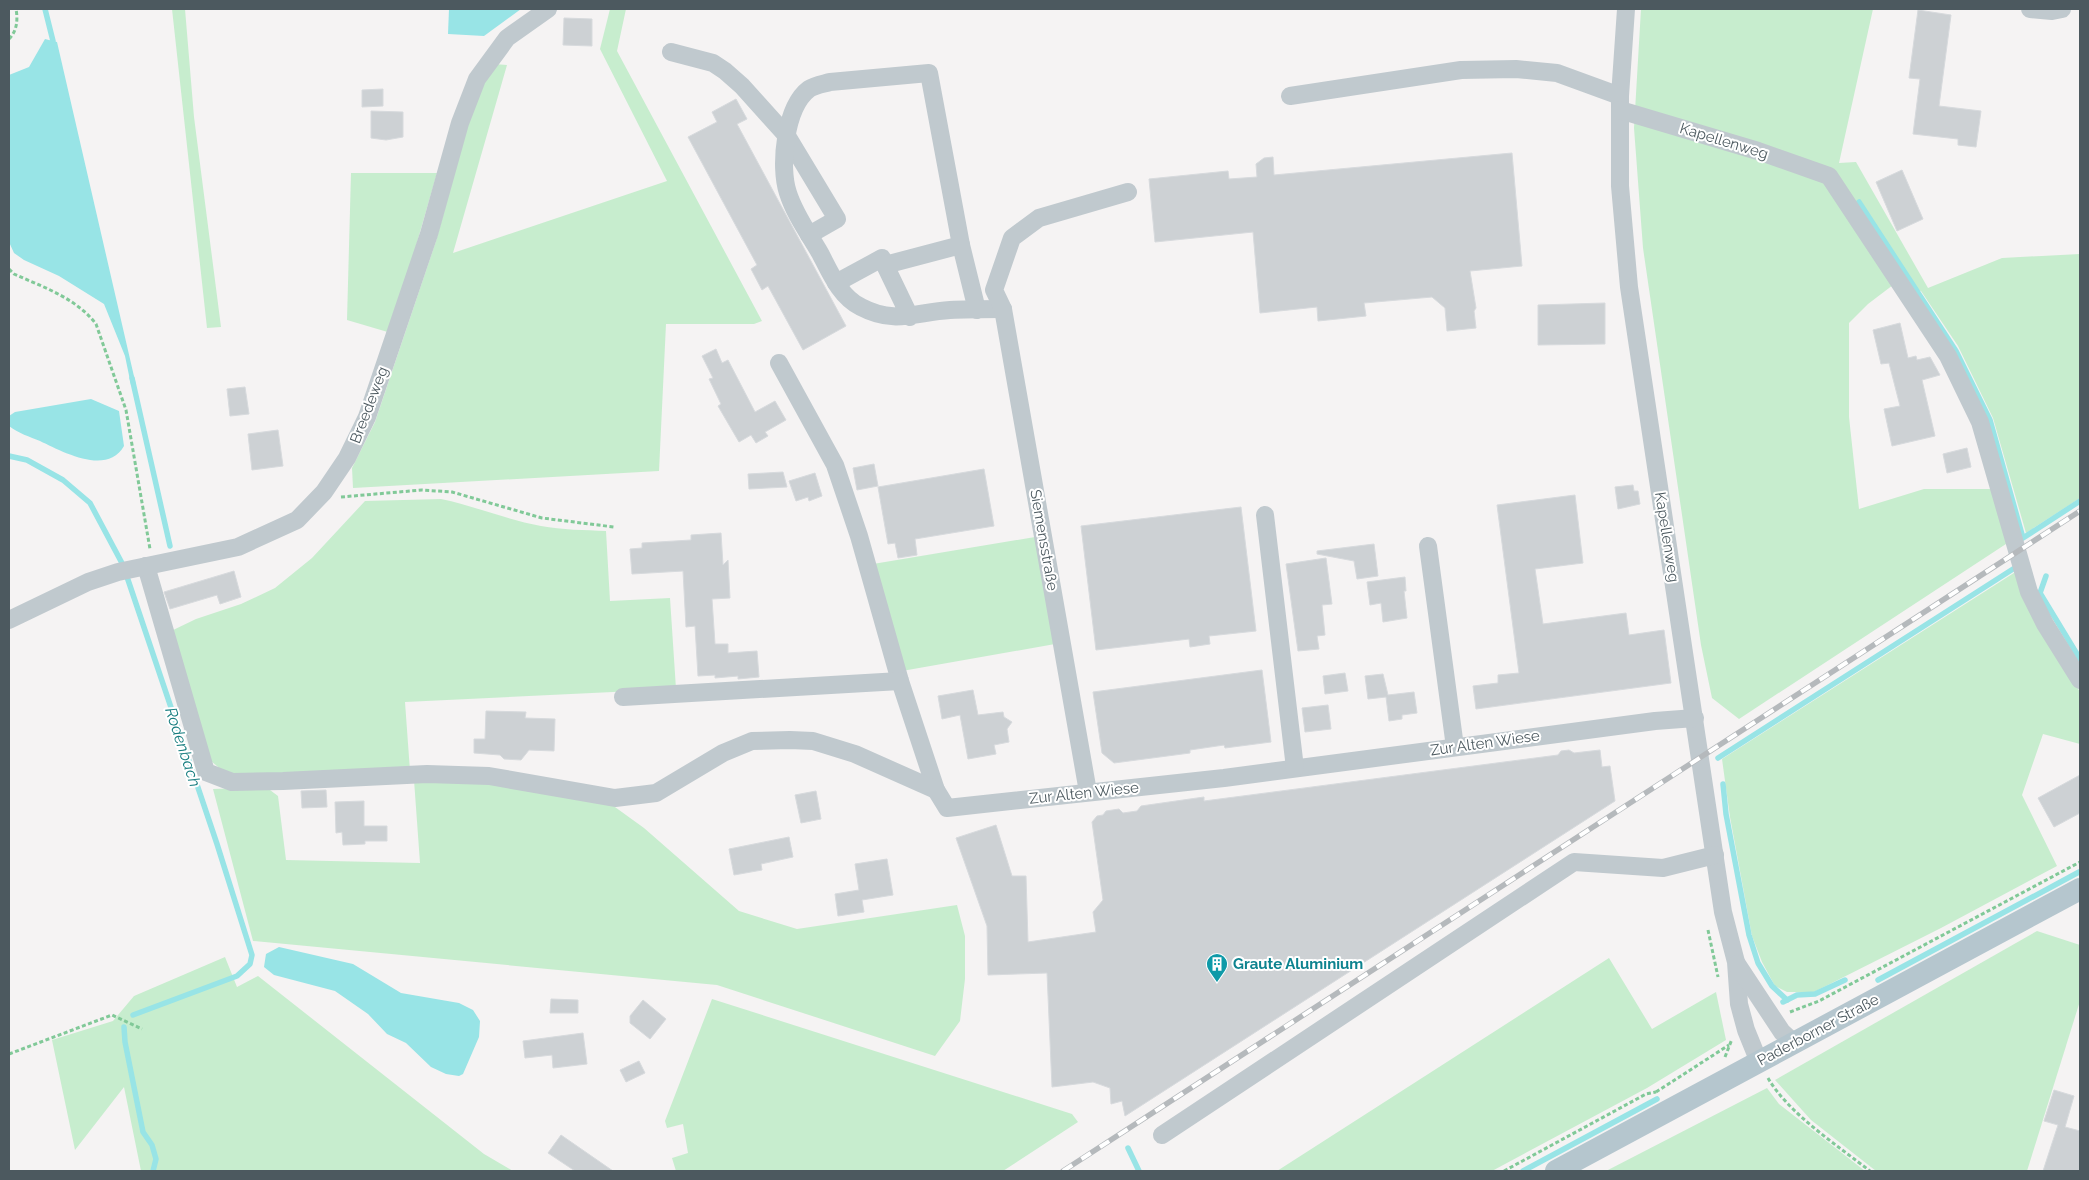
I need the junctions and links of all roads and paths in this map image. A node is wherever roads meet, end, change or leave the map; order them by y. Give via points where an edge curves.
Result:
1 (16, 9) edge
2 (548, 9) edge
3 (1626, 9) edge
4 (2030, 9) edge
5 (2062, 9) edge
6 (9, 39) edge
7 (671, 52) dead end
8 (1290, 96) dead end
9 (1620, 103) junction
10 (787, 136) junction
11 (1128, 192) dead end
12 (809, 235) junction
13 (962, 246) junction
14 (885, 265) junction
15 (9, 269) edge
16 (836, 283) junction
17 (1003, 309) junction
18 (977, 310) junction
19 (910, 317) junction
20 (779, 363) dead end
21 (324, 492) junction
22 (1265, 515) dead end
23 (614, 527) dead end
24 (1428, 546) dead end
25 (146, 566) junction
26 (9, 620) edge
27 (2080, 680) edge
28 (900, 681) junction
29 (623, 697) dead end
30 (1695, 718) junction
31 (1455, 747) junction
32 (1295, 768) junction
33 (936, 790) junction
34 (1088, 792) junction
35 (1715, 855) junction
36 (2080, 862) edge
37 (2080, 889) edge
38 (1736, 962) junction
39 (1869, 975) dead end
40 (142, 1029) dead end
41 (1794, 1043) junction
42 (9, 1054) edge
43 (1759, 1062) junction
44 (1656, 1092) dead end
45 (1162, 1135) dead end
46 (1504, 1171) edge
47 (1556, 1171) edge
48 (1870, 1171) edge

1 - 6 path via 17,24
2 - 21 street, Breedeweg via 507,38 477,79 460,123 429,234 367,417 348,458
3 - 9 street, Kapellenweg
4 - 5 street
7 - 10 street via 706,60 722,68
8 - 9 street via 1461,70 1516,69 1556,73
9 - 27 street, Kapellenweg via 1830,176 1948,356 1980,422 2029,592
9 - 30 street, Kapellenweg via 1620,186 1629,287
10 - 12 street via 783,170 786,185 796,214
10 - 12 street via 836,219
10 - 13 street via 799,101 815,86 929,73
11 - 17 street, Siemensstraße via 1039,218 1012,238 994,290
12 - 16 street
13 - 14 street
13 - 18 street
14 - 16 street via 882,258
14 - 19 street
15 - 25 path via 76,304 96,324 126,410
16 - 19 street via 860,307 887,316
17 - 18 street
17 - 34 street, Siemensstraße
18 - 19 street via 949,310
20 - 28 street, Zur Alten Wiese via 835,465 859,536
21 - 23 path via 334,498 422,490 452,492 542,518
21 - 25 street, Breedeweg via 297,520 238,547
22 - 32 street
24 - 31 street
25 - 26 street, Breedeweg via 88,582
25 - 33 street via 206,772 232,782 427,774 489,776 615,798 656,793 723,753 752,741 790,740 813,741 855,754
28 - 29 street
28 - 33 street, Zur Alten Wiese
30 - 31 street, Zur Alten Wiese
30 - 35 street, Kapellenweg
31 - 32 street, Zur Alten Wiese
32 - 34 street, Zur Alten Wiese
33 - 34 street, Zur Alten Wiese via 946,808
35 - 38 street, Kapellenweg via 1723,912
35 - 45 street via 1663,868 1574,862
36 - 39 path
37 - 41 main road, Paderborner Straße
38 - 41 street, Kapellenweg via 1782,1032
38 - 43 street, Kapellenweg via 1740,1004
40 - 42 path via 112,1016
41 - 43 main road, Paderborner Straße
43 - 47 main road, Paderborner Straße
43 - 48 path via 1774,1088 1809,1123
44 - 46 path via 1646,1094

